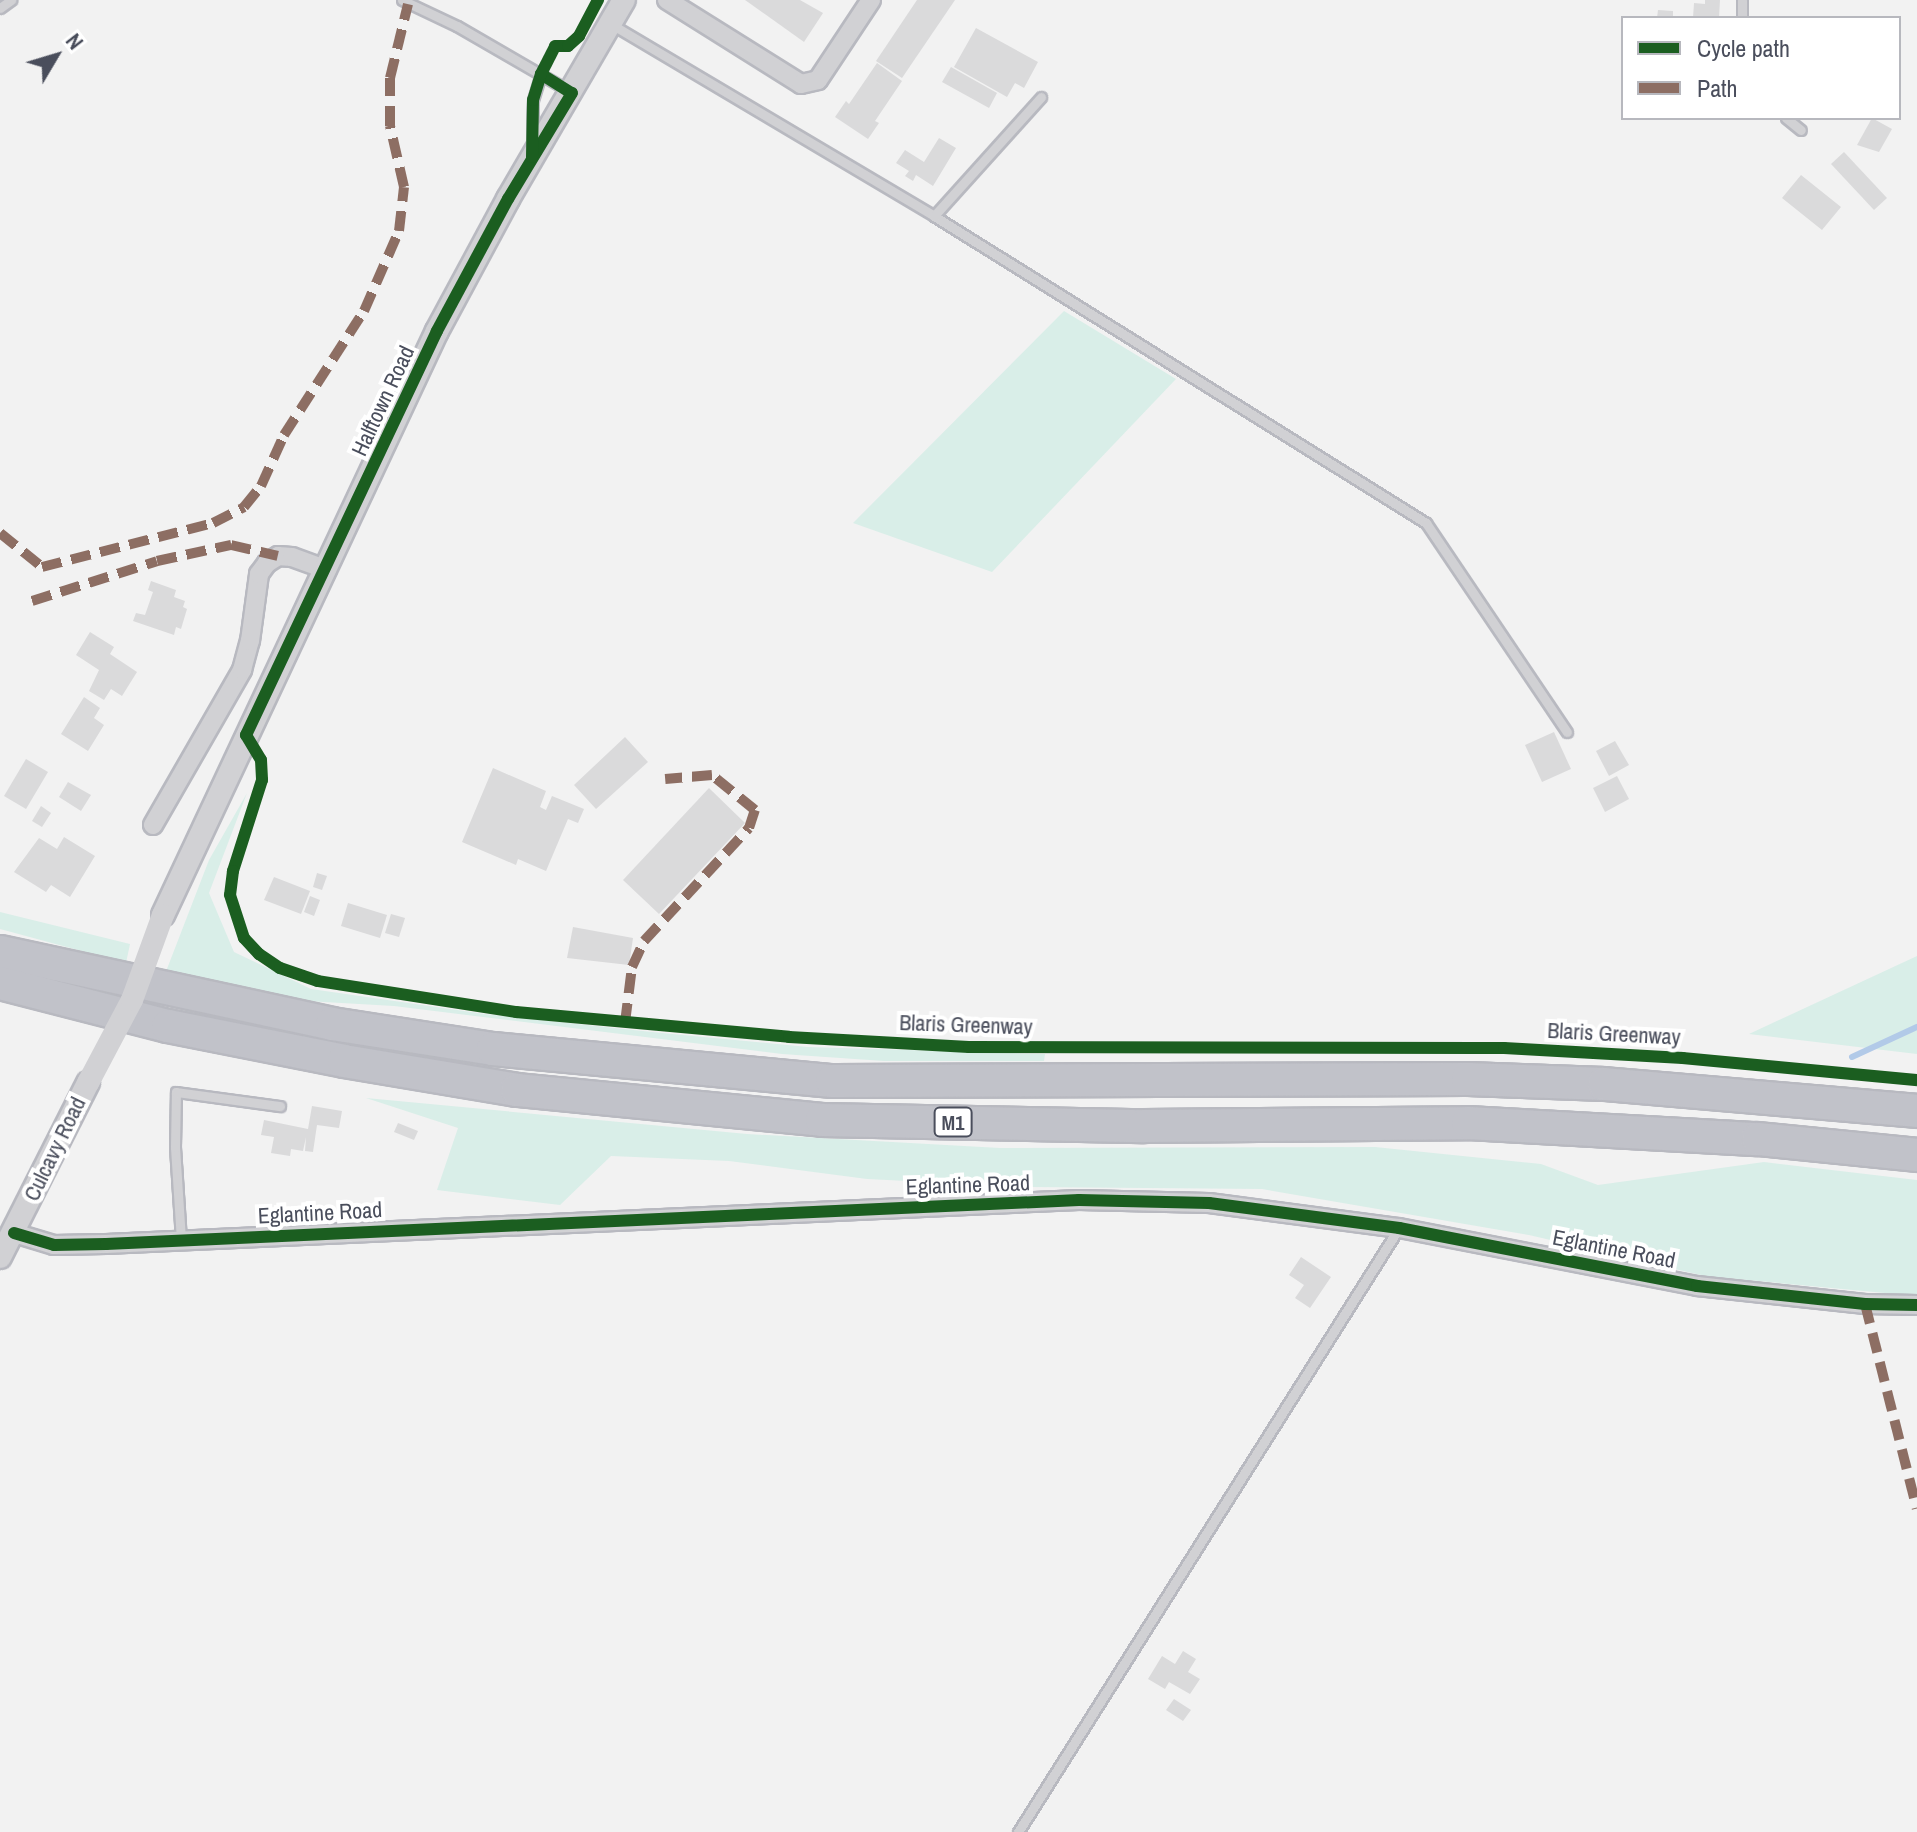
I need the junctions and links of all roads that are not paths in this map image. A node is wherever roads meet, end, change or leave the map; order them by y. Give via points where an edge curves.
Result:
1 (11, 0) edge
2 (402, 0) edge
3 (624, 0) edge
4 (667, 0) edge
5 (871, 0) edge
6 (0, 8) edge
7 (611, 24) junction
8 (541, 74) junction
9 (572, 93) junction
10 (1041, 97) dead end
11 (1788, 120) edge
12 (1801, 130) dead end
13 (532, 159) junction
14 (934, 216) junction
15 (327, 570) junction
16 (1567, 732) dead end
17 (153, 825) dead end
18 (0, 952) edge
19 (0, 983) edge
20 (88, 1083) joint
21 (280, 1106) dead end
22 (1917, 1111) edge
23 (1917, 1155) edge
24 (1399, 1228) junction
25 (14, 1233) junction
26 (181, 1240) junction
27 (0, 1257) edge
28 (1917, 1305) edge
29 (1018, 1832) edge

1 - 6 lane
2 - 8 lane
3 - 7 street, Halftown Road
4 - 5 street via 801,84 818,80
7 - 9 street, Halftown Road
7 - 14 lane
8 - 9 lane
8 - 13 lane via 533,100
9 - 13 street, Halftown Road
10 - 14 lane
11 - 12 lane
13 - 15 street, Halftown Road via 437,331
14 - 16 lane via 1426,523
15 - 17 street via 278,556 259,574 242,670
15 - 20 street, Halftown Road, bridge via 163,915 132,1000
18 - 22 highway, M1 via 332,1024 493,1049 832,1081 1468,1079 1619,1085
19 - 23 highway, M1 via 168,1026 517,1090 822,1120 1144,1126 1468,1123 1758,1139
20 - 25 street, Culcavy Road
21 - 26 lane via 176,1092
24 - 26 street, Eglantine Road via 1209,1203 1079,1200
24 - 28 street, Eglantine Road via 1697,1286
24 - 29 lane
25 - 26 street, Eglantine Road via 54,1245
25 - 27 street, Culcavy Road

